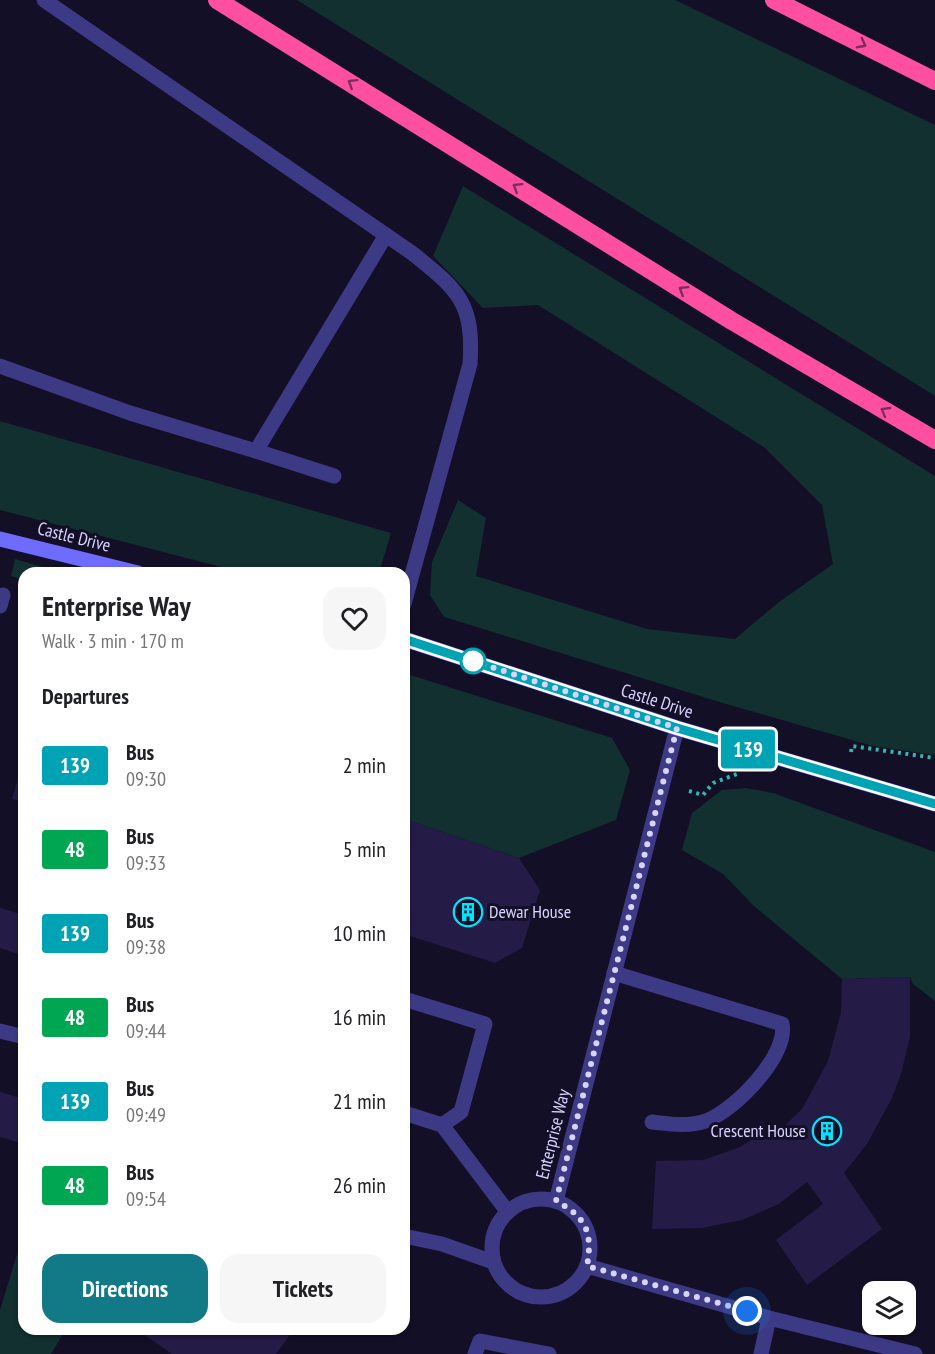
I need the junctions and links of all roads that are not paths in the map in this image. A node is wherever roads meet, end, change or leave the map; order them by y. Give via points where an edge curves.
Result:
1 (44, 0) edge
2 (218, 0) edge
3 (774, 0) edge
4 (935, 81) edge
5 (386, 235) junction
6 (0, 366) edge
7 (935, 440) edge
8 (256, 451) junction
9 (334, 476) dead end
10 (0, 539) edge
11 (114, 567) edge
12 (410, 582) edge
13 (410, 641) edge
14 (677, 728) junction
15 (935, 804) edge
16 (614, 974) junction
17 (410, 1001) edge
18 (0, 1031) edge
19 (18, 1036) edge
20 (410, 1115) edge
21 (652, 1122) dead end
22 (442, 1125) junction
23 (556, 1201) junction
24 (507, 1211) junction
25 (410, 1237) edge
26 (493, 1262) junction
27 (587, 1266) junction
28 (769, 1318) junction
29 (475, 1354) edge
30 (549, 1354) edge
31 (760, 1354) edge
32 (915, 1354) edge

1 - 5 street
7 -> 2 highway via 732,321
3 -> 4 highway
5 - 8 street
5 - 12 street via 450,283 466,308 472,335 470,364
6 - 8 street via 130,413
8 - 9 street
10 - 11 street, Castle Drive
13 - 14 street, Castle Drive
14 - 15 street, Castle Drive
14 - 16 street, Enterprise Way
16 - 21 street via 782,1024 784,1032 779,1046 755,1085 730,1108 707,1121 687,1125
16 - 23 street, Enterprise Way
17 - 22 street via 485,1024 461,1112
18 - 19 street
20 - 22 street
22 - 24 street
23 - 24 street, Enterprise Way via 523,1201
23 - 27 street, Enterprise Way via 573,1210 588,1234
24 - 26 street via 492,1238
25 - 26 street
26 - 27 street via 506,1284 522,1295 535,1297 565,1291
27 - 28 street
28 - 31 street
28 - 32 street
29 - 30 street via 480,1341

